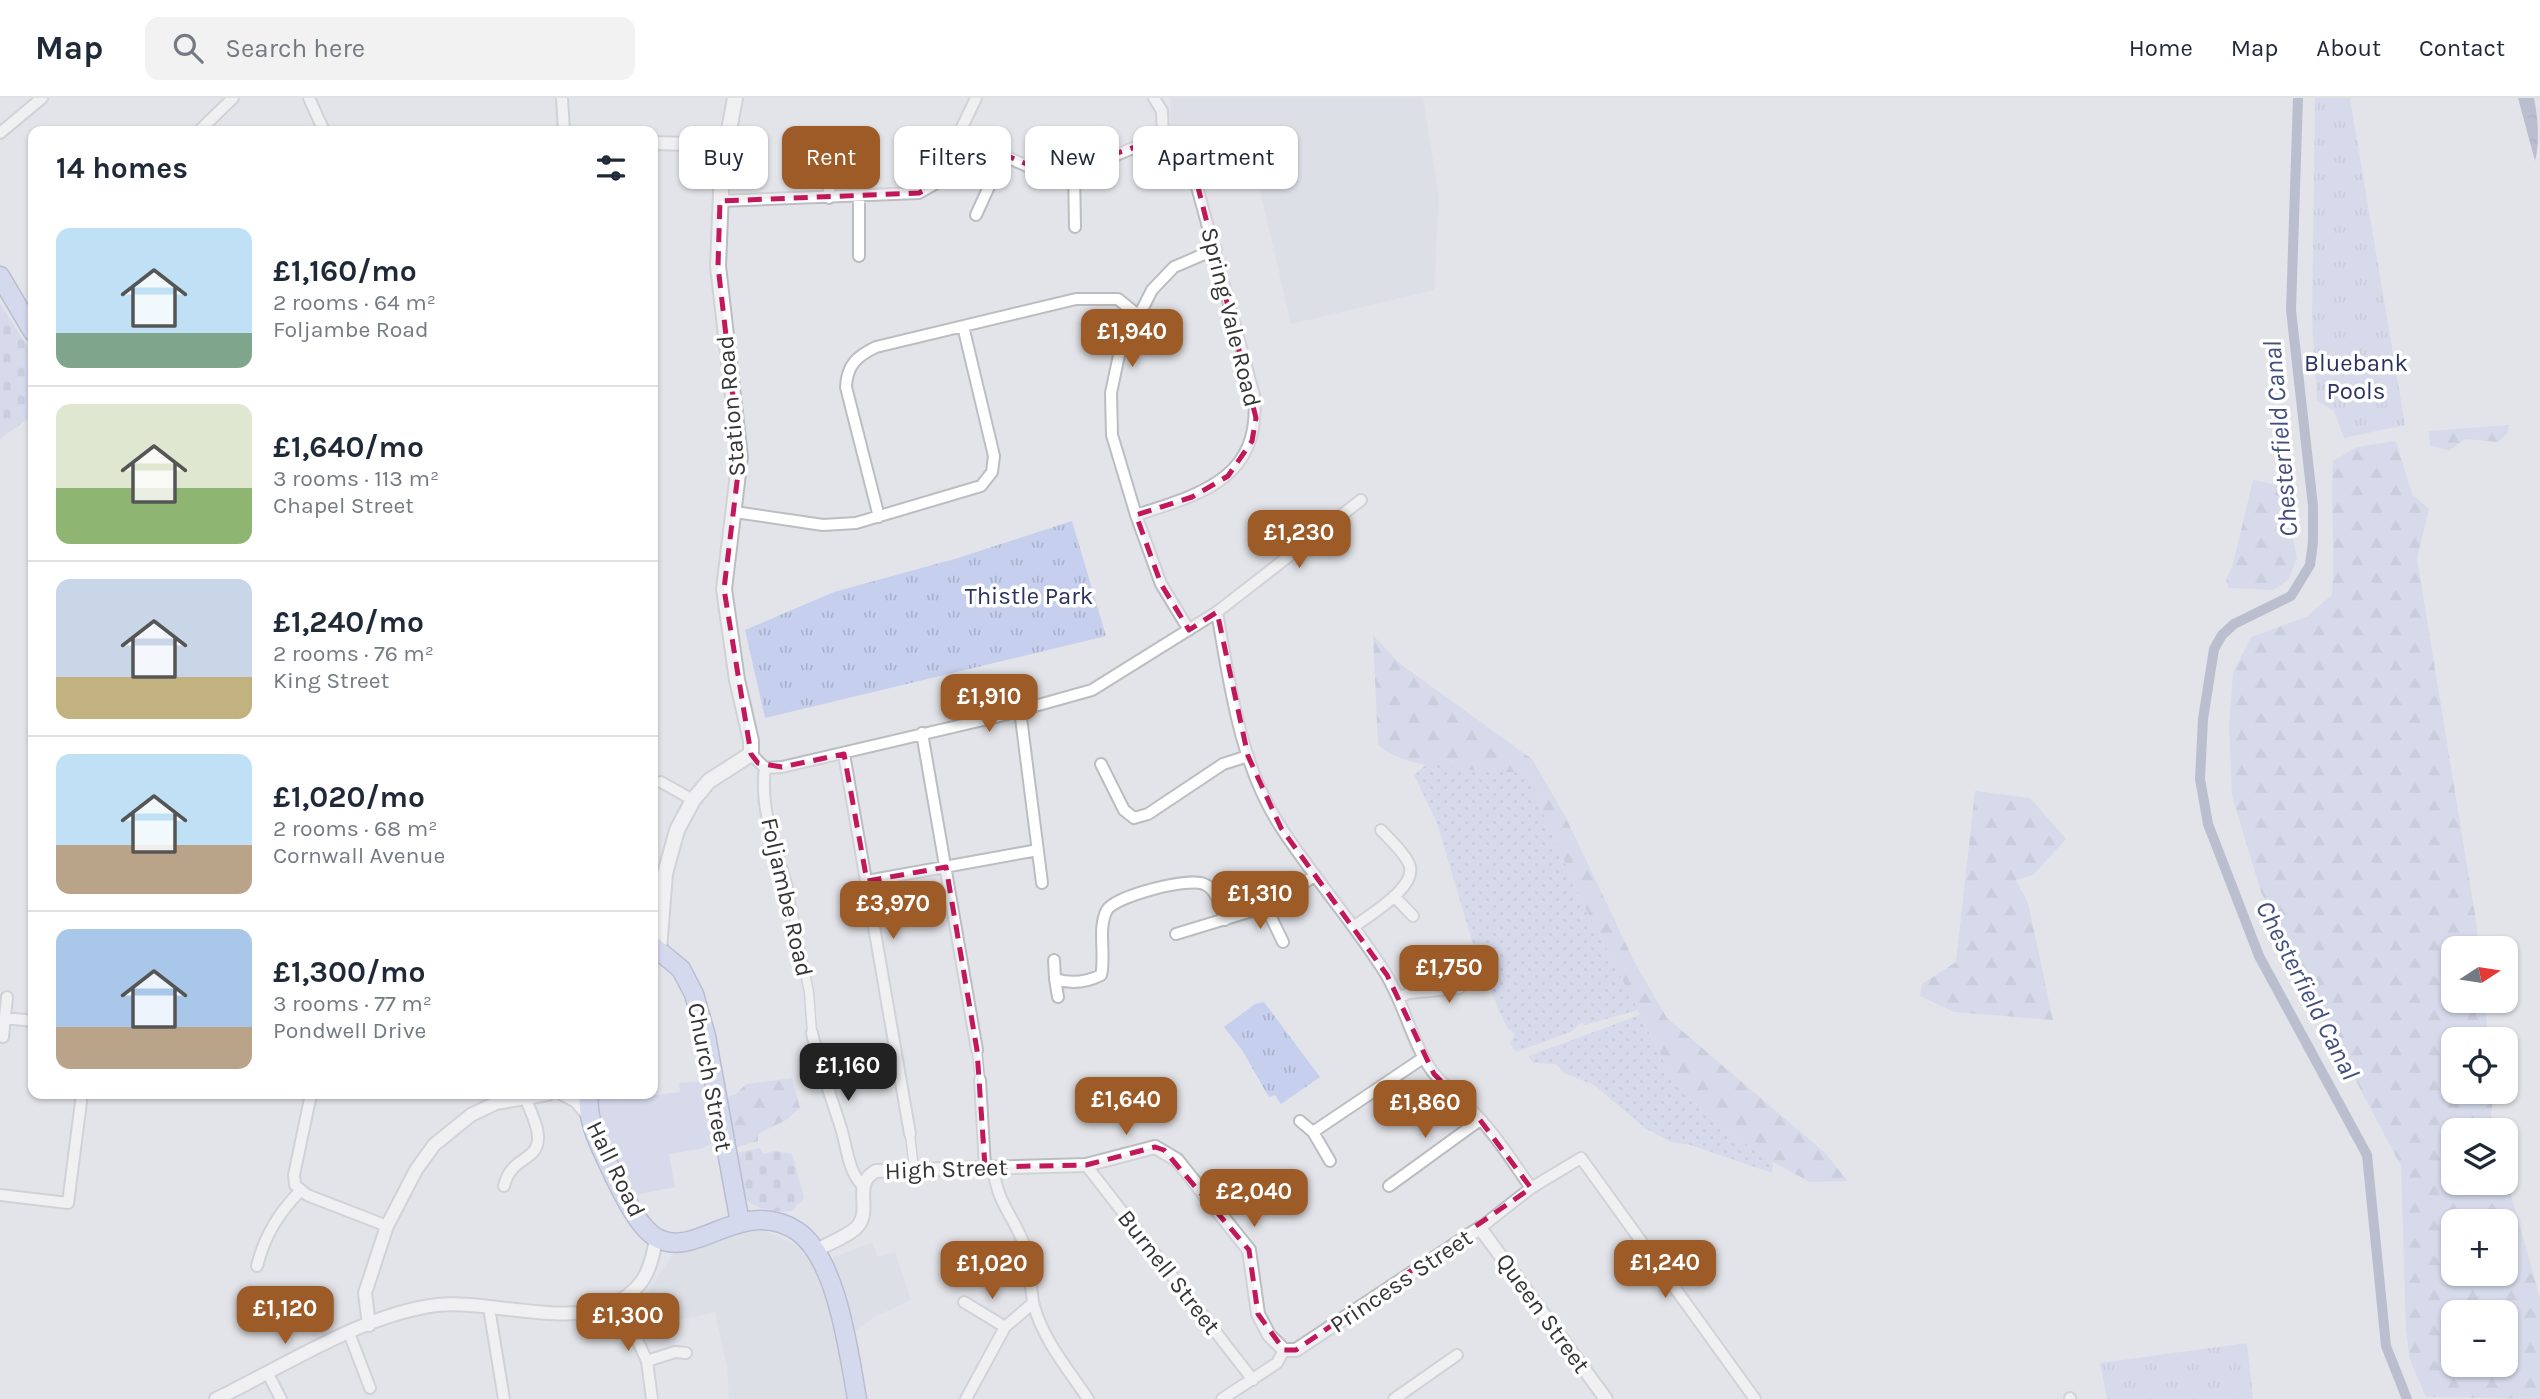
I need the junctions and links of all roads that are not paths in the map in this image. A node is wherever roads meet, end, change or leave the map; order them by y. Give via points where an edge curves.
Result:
1 (42, 98) edge
2 (233, 98) edge
3 (309, 98) edge
4 (562, 98) edge
5 (735, 98) edge
6 (976, 98) edge
7 (1154, 98) edge
8 (204, 126) edge
9 (322, 126) edge
10 (564, 126) edge
11 (729, 126) edge
12 (963, 126) edge
13 (1165, 126) edge
14 (0, 134) edge
15 (658, 143) edge
16 (679, 144) edge
17 (721, 189) edge
18 (829, 189) edge
19 (926, 189) edge
20 (988, 189) edge
21 (1074, 189) edge
22 (1198, 189) edge
23 (859, 197) junction
24 (829, 198) junction
25 (720, 201) junction
26 (976, 215) dead end
27 (1075, 227) dead end
28 (1216, 249) junction
29 (859, 256) dead end
30 (0, 276) edge
31 (1139, 316) junction
32 (28, 324) edge
33 (963, 326) junction
34 (1361, 500) dead end
35 (736, 512) junction
36 (1136, 515) junction
37 (878, 516) junction
38 (1217, 612) junction
39 (1189, 630) junction
40 (1020, 710) junction
41 (922, 733) junction
42 (751, 754) junction
43 (844, 754) junction
44 (1248, 755) junction
45 (1101, 764) dead end
46 (765, 768) junction
47 (661, 782) dead end
48 (693, 800) junction
49 (1381, 830) dead end
50 (1038, 850) junction
51 (946, 867) junction
52 (1315, 875) junction
53 (867, 881) junction
54 (1042, 883) dead end
55 (789, 895) joint
56 (1394, 896) junction
57 (1266, 907) junction
58 (1413, 916) dead end
59 (1225, 920) junction
60 (1355, 926) junction
61 (658, 933) edge
62 (1176, 934) dead end
63 (1283, 942) dead end
64 (658, 949) edge
65 (1054, 960) dead end
66 (1459, 977) dead end
67 (1055, 979) junction
68 (7, 997) dead end
69 (1058, 997) dead end
70 (1398, 998) junction
71 (5, 1017) junction
72 (28, 1020) edge
73 (812, 1033) joint
74 (3, 1037) dead end
75 (977, 1050) joint
76 (1423, 1058) junction
77 (981, 1080) joint
78 (81, 1099) edge
79 (310, 1099) edge
80 (517, 1099) edge
81 (525, 1099) edge
82 (572, 1099) edge
83 (589, 1099) edge
84 (589, 1117) junction
85 (1480, 1119) junction
86 (1300, 1121) dead end
87 (1313, 1132) junction
88 (911, 1134) joint
89 (1330, 1161) dead end
90 (1086, 1165) junction
91 (989, 1167) junction
92 (914, 1168) junction
93 (862, 1185) junction
94 (504, 1186) dead end
95 (1389, 1186) dead end
96 (1531, 1188) junction
97 (734, 1190) junction
98 (300, 1191) junction
99 (0, 1195) edge
100 (767, 1219) junction
101 (740, 1223) junction
102 (387, 1226) junction
103 (1480, 1228) junction
104 (656, 1238) junction
105 (815, 1251) junction
106 (257, 1266) dead end
107 (619, 1301) junction
108 (964, 1302) dead end
109 (1033, 1303) junction
110 (489, 1308) junction
111 (369, 1325) junction
112 (1005, 1326) junction
113 (349, 1333) junction
114 (1284, 1350) junction
115 (686, 1353) dead end
116 (1457, 1355) dead end
117 (647, 1361) junction
118 (268, 1374) junction
119 (1253, 1380) junction
120 (370, 1388) dead end
121 (216, 1399) edge
122 (281, 1399) edge
123 (504, 1399) edge
124 (652, 1399) edge
125 (858, 1399) edge
126 (965, 1399) edge
127 (1088, 1399) edge
128 (1222, 1399) edge
129 (1394, 1399) edge
130 (1606, 1399) edge
131 (1755, 1399) edge

1 - 14 street
2 - 8 street
3 - 9 street
4 - 10 street
5 - 11 main road, Station Road
6 - 12 street
7 - 13 street
15 - 16 street
17 - 25 main road, Station Road
18 - 24 street
19 - 23 street
20 - 26 street
21 - 27 street
22 - 28 street, Spring Vale Road
23 - 24 street
23 - 29 street
24 - 25 street
25 - 35 main road, Station Road via 718,266 740,457
28 - 31 street via 1193,256 1163,276
28 - 36 street, Spring Vale Road via 1254,395 1252,441 1242,459 1213,487
30 - 32 highway
31 - 33 street via 1118,299 1076,299
31 - 36 street via 1119,355 1111,393 1112,435
33 - 37 street via 991,436 992,472 982,486 967,492
33 - 37 street via 876,347 863,353 846,372
34 - 38 street
35 - 37 street via 823,525
35 - 42 main road, Station Road via 724,589
36 - 39 street via 1161,584
38 - 39 street
38 - 44 street
39 - 40 street via 1092,690
40 - 41 street
40 - 50 street
41 - 43 street
41 - 51 street
42 - 46 street
42 - 48 main road via 709,781
43 - 46 street
43 - 53 street
44 - 45 street via 1223,764 1148,814 1134,818 1124,810
44 - 52 street via 1281,828
46 - 55 street, Foljambe Road via 764,804
47 - 48 street
48 - 61 main road via 670,849
49 - 56 street via 1409,863 1411,873 1406,886
50 - 51 street
50 - 54 street
51 - 53 street
51 - 75 street
52 - 57 street
52 - 60 street
53 - 88 street
55 - 73 street, Foljambe Road via 809,992
56 - 58 street
56 - 60 street
57 - 59 street
57 - 63 street
59 - 62 street
59 - 67 street via 1216,895 1204,884 1186,882 1117,900 1103,925 1101,975 1066,983
60 - 70 street
64 - 97 highway, Church Street via 681,970 694,994
65 - 67 street
66 - 70 street via 1458,988
67 - 69 street
68 - 71 street
70 - 76 street
71 - 72 street
71 - 74 street
73 - 93 street, Foljambe Road via 823,1083 854,1175
75 - 77 street
76 - 85 street
76 - 87 street
77 - 91 street
78 - 99 street via 68,1203
79 - 98 street via 294,1175
80 - 102 street via 488,1107 447,1132 416,1170
81 - 94 street via 538,1140 534,1152 507,1173
82 - 84 street
83 - 84 highway, Hall Road
84 - 104 highway, Hall Road via 616,1180
85 - 95 street
85 - 96 street
86 - 87 street
87 - 89 street
88 - 92 street
90 - 91 street, High Street
90 - 114 street, High Street via 1155,1147 1177,1160 1249,1250 1258,1314
90 - 119 street, Burnell Street
91 - 92 street, High Street
91 - 109 street via 999,1200 1028,1256
92 - 93 street, High Street via 876,1171
93 - 105 street, High Street via 865,1207 855,1229
96 - 103 street, Princess Street
96 - 131 street, Princess Street via 1581,1158
97 - 100 highway
97 - 101 highway, Church Street
98 - 102 street
98 - 106 street via 277,1216 263,1241
100 - 101 highway
100 - 105 highway via 796,1231
101 - 104 highway via 681,1242
102 - 111 street via 365,1293
103 - 114 street, Princess Street via 1296,1350
103 - 130 street, Queen Street
104 - 107 street via 652,1268 644,1283
105 - 125 highway via 843,1325
107 - 110 street via 589,1311
107 - 117 street
108 - 112 street
109 - 112 street
109 - 127 street via 1044,1334
110 - 111 street via 437,1306
110 - 123 street
111 - 113 street
112 - 126 street
113 - 118 street
113 - 120 street
114 - 119 street, Princess Street via 1277,1363
115 - 117 street
116 - 129 street
117 - 124 street
118 - 121 street
118 - 122 street
119 - 128 street, Princess Street

